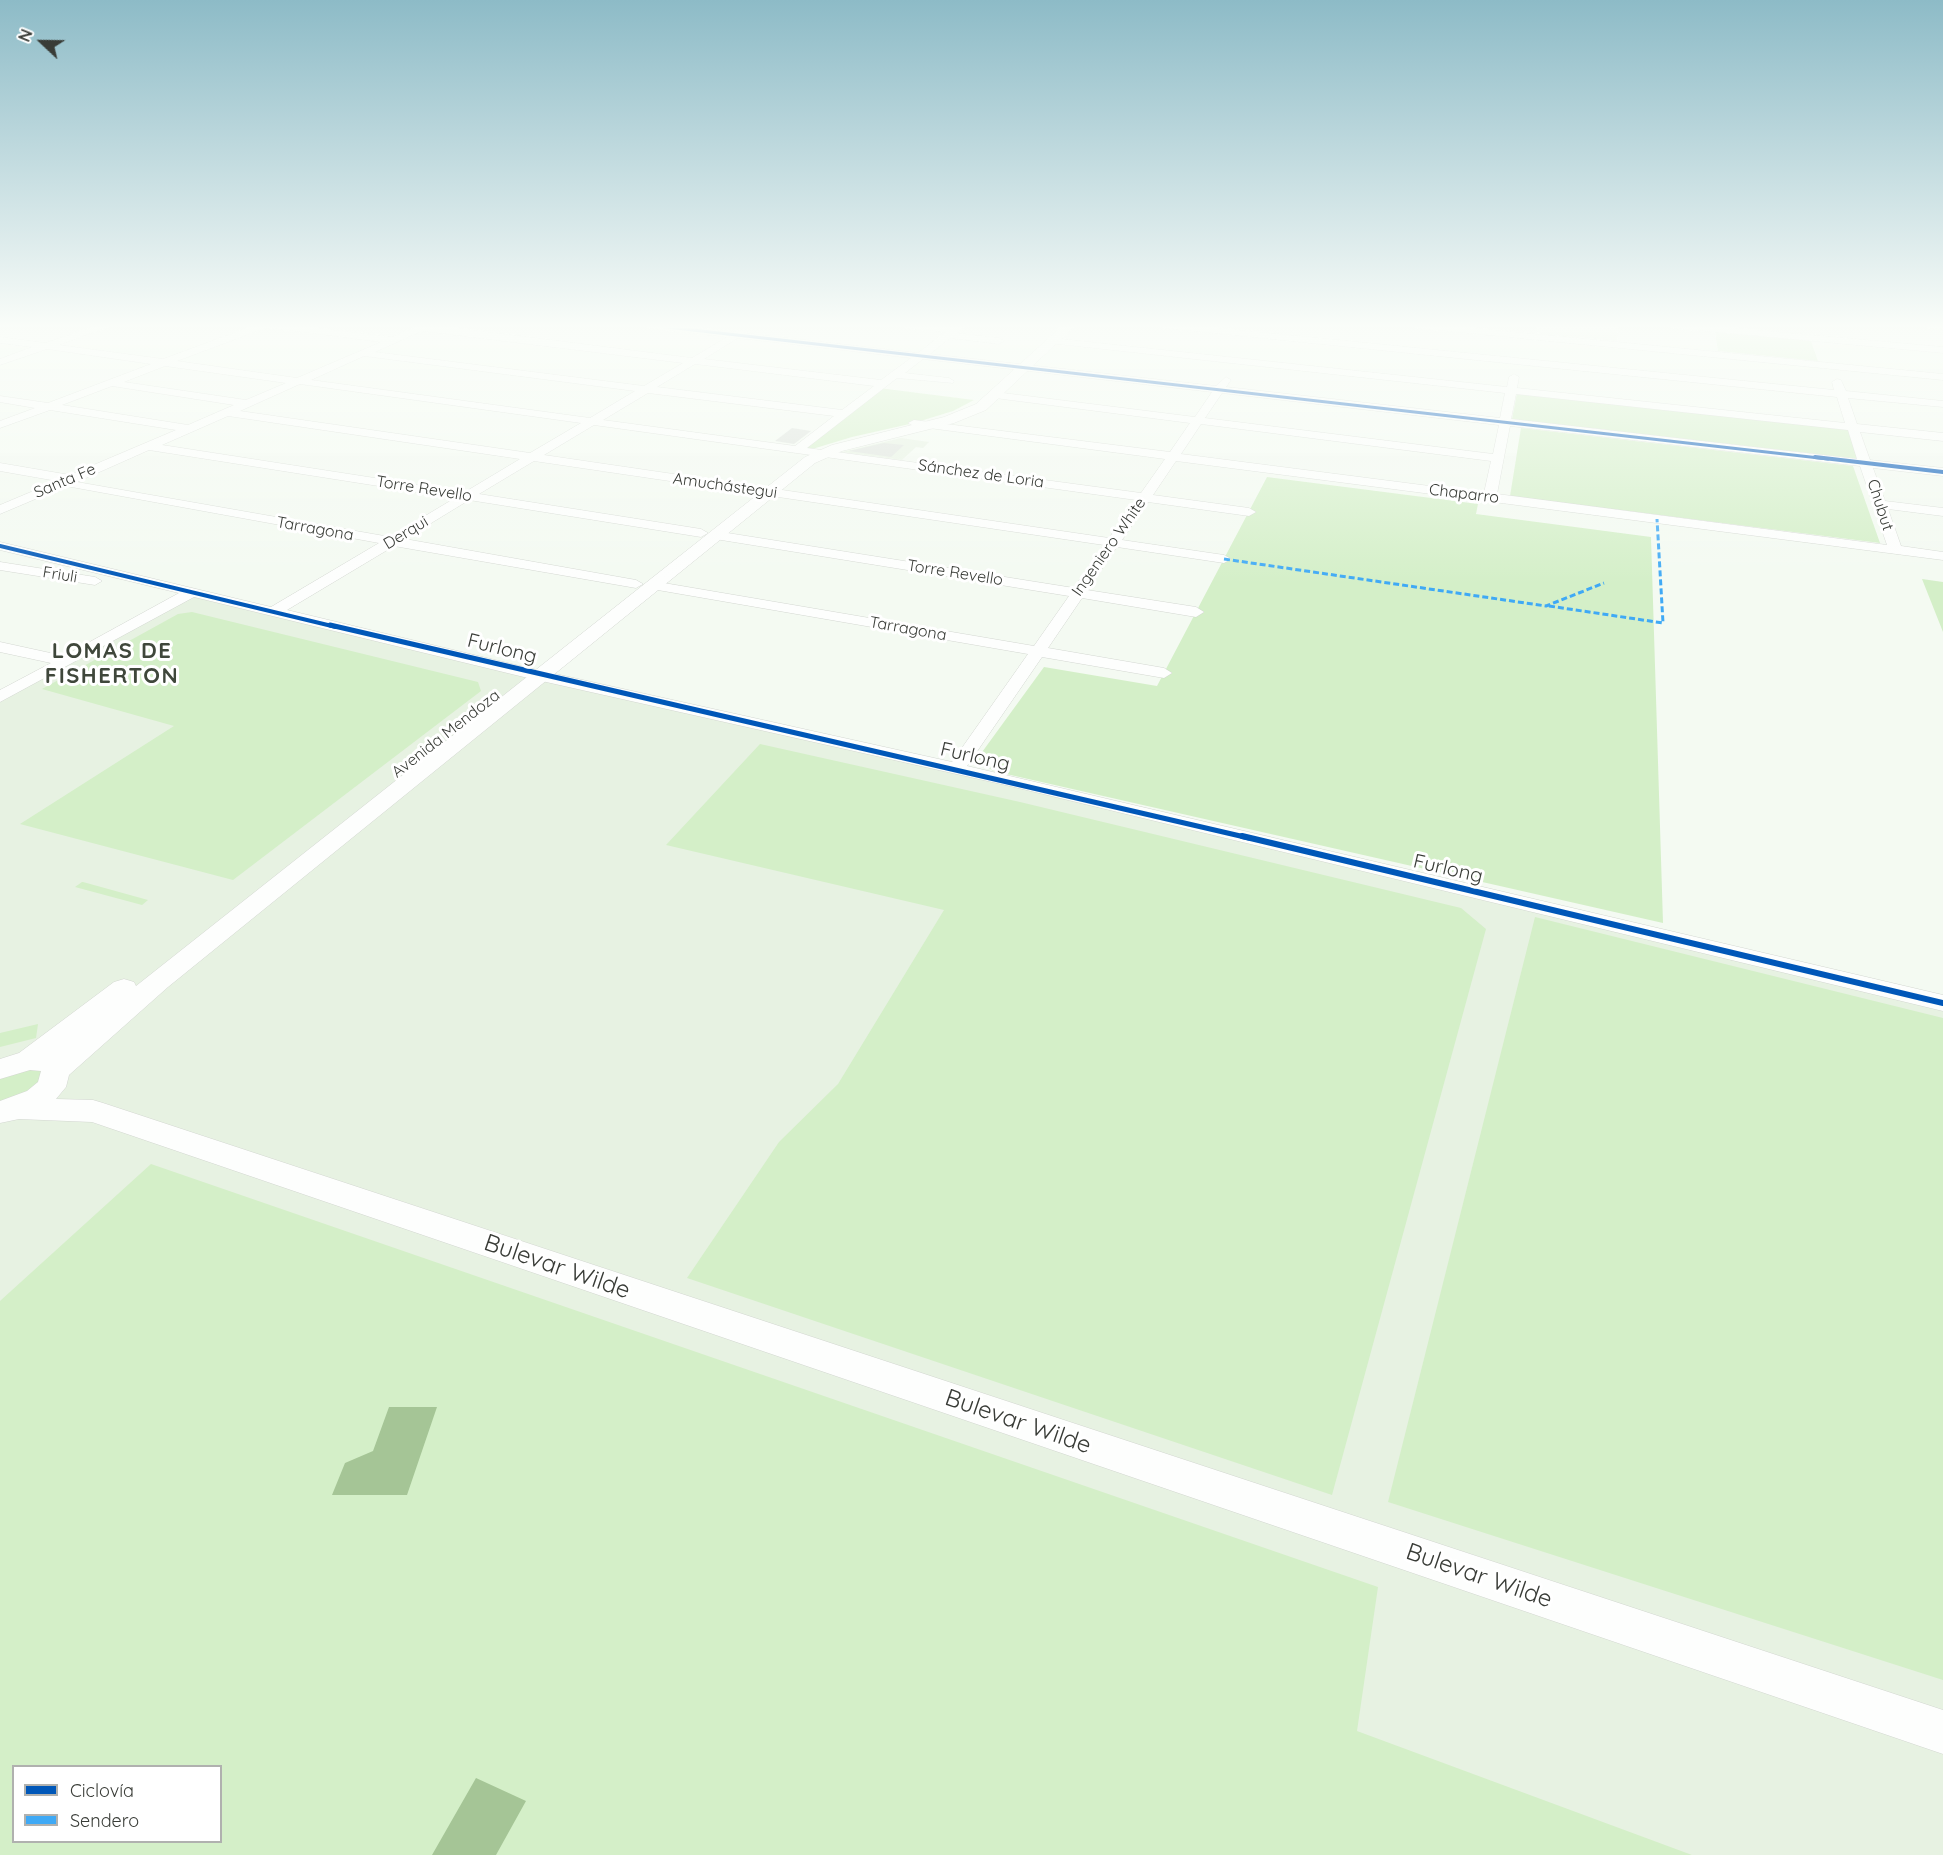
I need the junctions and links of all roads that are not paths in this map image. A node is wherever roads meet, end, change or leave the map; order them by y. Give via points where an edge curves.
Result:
1 (36, 412) edge
2 (77, 412) edge
3 (226, 412) joint
4 (523, 412) edge
5 (609, 412) edge
6 (825, 412) edge
7 (847, 412) edge
8 (948, 412) edge
9 (968, 412) edge
10 (978, 412) edge
11 (1123, 412) edge
12 (1204, 412) edge
13 (1411, 412) edge
14 (1506, 412) edge
15 (1710, 412) edge
16 (1848, 412) edge
17 (844, 414) junction
18 (593, 421) junction
19 (1197, 421) junction
20 (1504, 422) junction
21 (914, 423) junction
22 (0, 425) edge
23 (930, 425) junction
24 (1853, 427) junction
25 (187, 429) junction
26 (986, 432) junction
27 (1943, 437) edge
28 (148, 446) junction
29 (810, 451) junction
30 (1171, 456) junction
31 (532, 458) junction
32 (1497, 458) junction
33 (1866, 463) junction
34 (0, 467) edge
35 (1943, 472) edge
36 (70, 479) junction
37 (761, 492) junction
38 (467, 496) junction
39 (1143, 497) junction
40 (1490, 497) junction
41 (1880, 504) junction
42 (0, 510) edge
43 (1249, 512) dead end
44 (1943, 512) edge
45 (708, 534) junction
46 (390, 542) junction
47 (1112, 542) junction
48 (0, 546) edge
49 (1895, 549) junction
50 (1943, 556) edge
51 (1224, 559) dead end
52 (0, 566) edge
53 (644, 585) junction
54 (191, 593) junction
55 (1077, 593) junction
56 (275, 611) junction
57 (1196, 612) dead end
58 (0, 647) edge
59 (1037, 651) junction
60 (66, 661) junction
61 (1164, 673) dead end
62 (532, 674) junction
63 (0, 697) edge
64 (956, 769) junction
65 (1943, 1003) edge
66 (9, 1065) edge
67 (57, 1072) junction
68 (93, 1111) junction
69 (7, 1112) edge
70 (1943, 1732) edge

1 - 22 street
2 - 25 street
3 - 25 street, Santa Fe
3 - 31 street, Amuchástegui
4 - 18 street, Sánchez de Loria
5 - 18 street, Derqui
6 - 17 street
7 - 17 street
8 - 21 main road, Avenida Mendoza
9 - 23 main road, Avenida Mendoza
10 - 26 street via 970,423 973,429
11 - 19 street
12 - 19 street, Ingeniero White
13 - 20 street
14 - 20 street
15 - 24 street
16 - 24 street, Chubut
17 - 29 street
18 - 29 street, Sánchez de Loria
18 - 31 street, Derqui
19 - 30 street, Ingeniero White
19 - 32 street
20 - 32 street
20 - 33 street
21 - 23 street, Chaparro
21 - 29 main road, Avenida Mendoza
23 - 26 street, Chaparro
23 - 29 main road, Avenida Mendoza
24 - 27 street
24 - 33 street, Chubut
25 - 28 street, Santa Fe
26 - 30 street, Chaparro
28 - 36 street, Santa Fe
28 - 38 street, Torre Revello
29 - 37 main road, Avenida Mendoza
29 - 39 street, Sánchez de Loria
30 - 39 street, Ingeniero White
30 - 40 street, Chaparro
31 - 37 street, Amuchástegui
31 - 38 street, Derqui
32 - 40 street
33 - 35 street
33 - 41 street, Chubut
34 - 36 street, Tarragona
36 - 42 street, Santa Fe
36 - 46 street, Tarragona via 71,485
37 - 45 main road, Avenida Mendoza
37 - 47 street, Amuchástegui
38 - 45 street, Torre Revello
38 - 46 street, Derqui
39 - 43 street, Sánchez de Loria
39 - 47 street, Ingeniero White
40 - 49 street, Chaparro
41 - 44 street
41 - 49 street, Chubut
45 - 53 main road, Avenida Mendoza
45 - 55 street, Torre Revello
46 - 53 street, Tarragona
46 - 56 street, Derqui
47 - 51 street, Amuchástegui
47 - 55 street, Ingeniero White
48 - 54 street, Furlong
49 - 50 street, Chaparro
52 - 54 street, Friuli
53 - 59 street, Tarragona
53 - 62 main road, Avenida Mendoza
54 - 56 street, Furlong
54 - 60 street
55 - 57 street, Torre Revello
55 - 59 street, Ingeniero White
56 - 62 street, Furlong
58 - 60 street
59 - 61 street, Tarragona
59 - 64 street, Ingeniero White
60 - 63 street
62 - 64 street, Furlong
62 - 66 main road, Avenida Mendoza via 113,997
62 - 67 main road, Avenida Mendoza via 159,981
64 - 65 street, Furlong
66 - 67 main road, Avenida Mendoza via 42,1060 51,1063
67 - 68 main road, Bulevar Wilde
67 - 69 main road, Avenida Mendoza via 51,1087 38,1099
68 - 69 main road, Bulevar Wilde
68 - 70 main road, Bulevar Wilde

